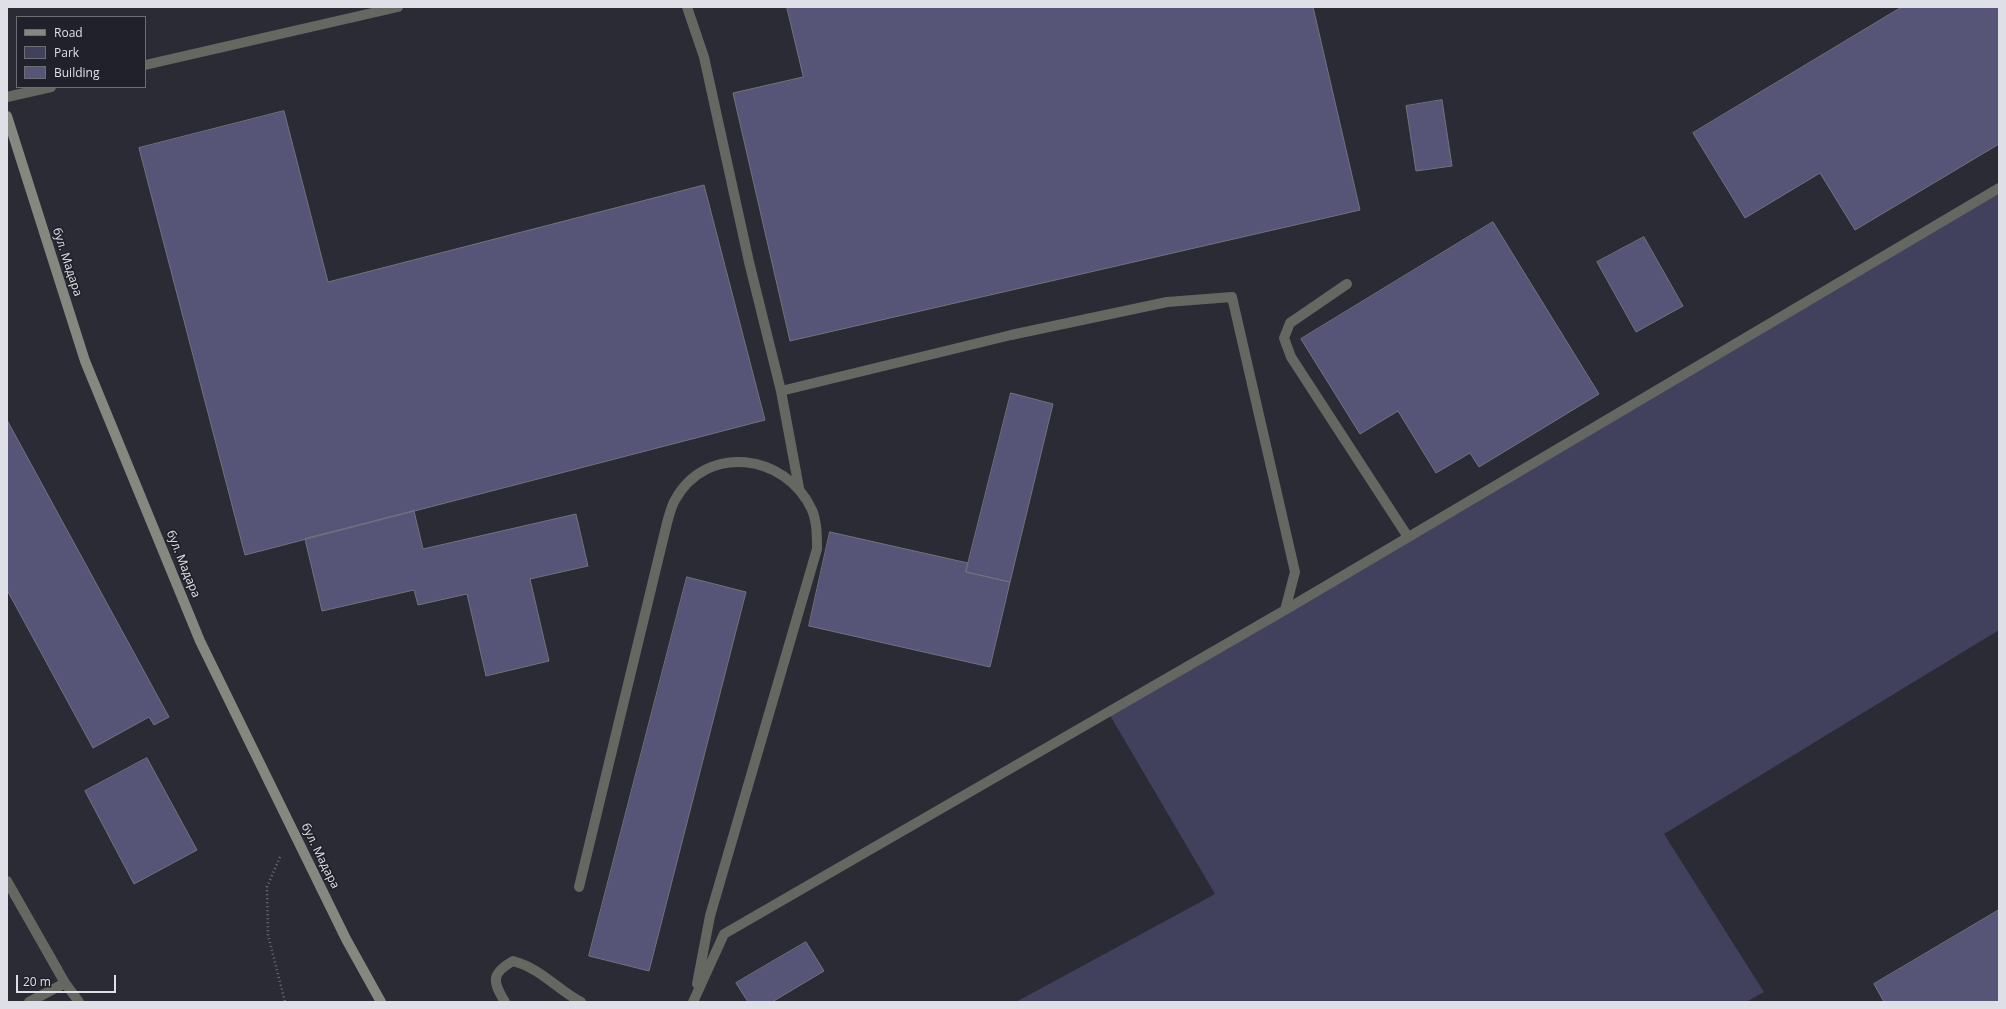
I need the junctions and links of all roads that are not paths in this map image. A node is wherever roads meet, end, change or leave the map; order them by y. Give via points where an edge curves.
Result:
1 (398, 7) edge
2 (687, 7) edge
3 (146, 65) edge
4 (47, 88) edge
5 (7, 97) edge
6 (7, 116) edge
7 (1999, 188) edge
8 (1347, 284) dead end
9 (782, 391) junction
10 (799, 488) junction
11 (1408, 537) junction
12 (1285, 610) junction
13 (7, 880) edge
14 (579, 887) dead end
15 (65, 983) junction
16 (693, 1001) edge
17 (29, 1002) edge
18 (79, 1002) edge
19 (382, 1002) edge
20 (505, 1002) edge
21 (581, 1002) edge

1 - 3 lane
2 - 9 lane via 704,57 749,262
4 - 5 lane
6 - 19 main road, бул. Мадара via 85,361 200,641 346,939
7 - 11 lane
8 - 11 lane via 1290,324 1284,338 1291,358
9 - 10 lane
9 - 12 lane via 1011,335 1151,305 1232,297 1295,572
10 - 14 lane via 780,472 766,466 751,462 735,462 703,472 690,482 675,500 667,523
10 - 16 lane via 812,510 816,529 816,549 710,916
11 - 12 lane
12 - 16 lane via 724,934
13 - 15 lane
15 - 17 lane
15 - 18 lane
20 - 21 lane via 496,987 495,976 501,967 513,961 526,964

